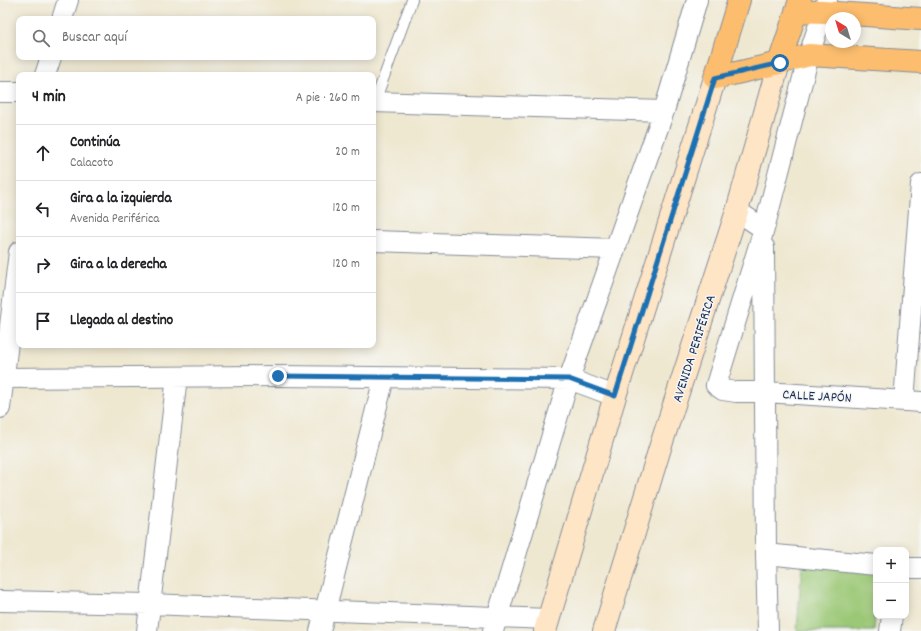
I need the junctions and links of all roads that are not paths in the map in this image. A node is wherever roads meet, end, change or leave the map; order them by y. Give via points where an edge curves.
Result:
1 (68, 0) edge
2 (412, 0) edge
3 (697, 0) edge
4 (739, 0) edge
5 (798, 6) edge
6 (825, 6) edge
7 (63, 16) edge
8 (921, 19) edge
9 (809, 55) junction
10 (50, 60) edge
11 (921, 62) edge
12 (780, 63) junction
13 (46, 72) edge
14 (715, 78) junction
15 (0, 92) edge
16 (16, 92) edge
17 (376, 99) edge
18 (376, 104) edge
19 (664, 111) junction
20 (921, 184) edge
21 (736, 211) junction
22 (764, 229) junction
23 (376, 241) edge
24 (919, 244) edge
25 (615, 249) junction
26 (16, 277) edge
27 (177, 377) junction
28 (4, 378) junction
29 (384, 378) junction
30 (569, 379) junction
31 (765, 392) junction
32 (615, 396) junction
33 (912, 401) edge
34 (0, 408) edge
35 (766, 554) junction
36 (873, 565) edge
37 (909, 568) edge
38 (921, 568) edge
39 (0, 601) edge
40 (149, 604) junction
41 (326, 611) junction
42 (892, 619) edge
43 (495, 624) edge
44 (547, 625) edge
45 (147, 631) edge
46 (320, 631) edge
47 (604, 631) edge
48 (768, 631) edge
49 (890, 631) edge

1 - 7 street
2 - 17 lane
3 - 19 street
4 - 14 main road
5 - 6 main road
5 - 12 main road
6 - 8 main road
6 - 9 street
9 - 11 main road
9 - 12 main road
9 - 22 street
10 - 13 street
12 - 14 main road
12 - 21 street, AVENIDA PERIFÉRICA
14 - 32 street
15 - 16 street
18 - 19 street
19 - 25 street
20 - 24 street
21 - 22 street
21 - 47 street, AVENIDA PERIFÉRICA
22 - 31 street
22 - 31 street, CALLE JAPÓN via 716,384 723,390
23 - 25 street
24 - 33 street
25 - 30 street
26 - 28 street
27 - 28 street
27 - 29 street
27 - 40 street
28 - 34 street
29 - 30 street
29 - 41 street
30 - 32 street
30 - 43 street
31 - 33 street, CALLE JAPÓN
31 - 35 street
32 - 44 street
35 - 36 street
35 - 48 street
37 - 38 street
39 - 40 street
40 - 41 street
40 - 45 street
41 - 43 street
41 - 46 street
42 - 49 street
43 - 44 street

